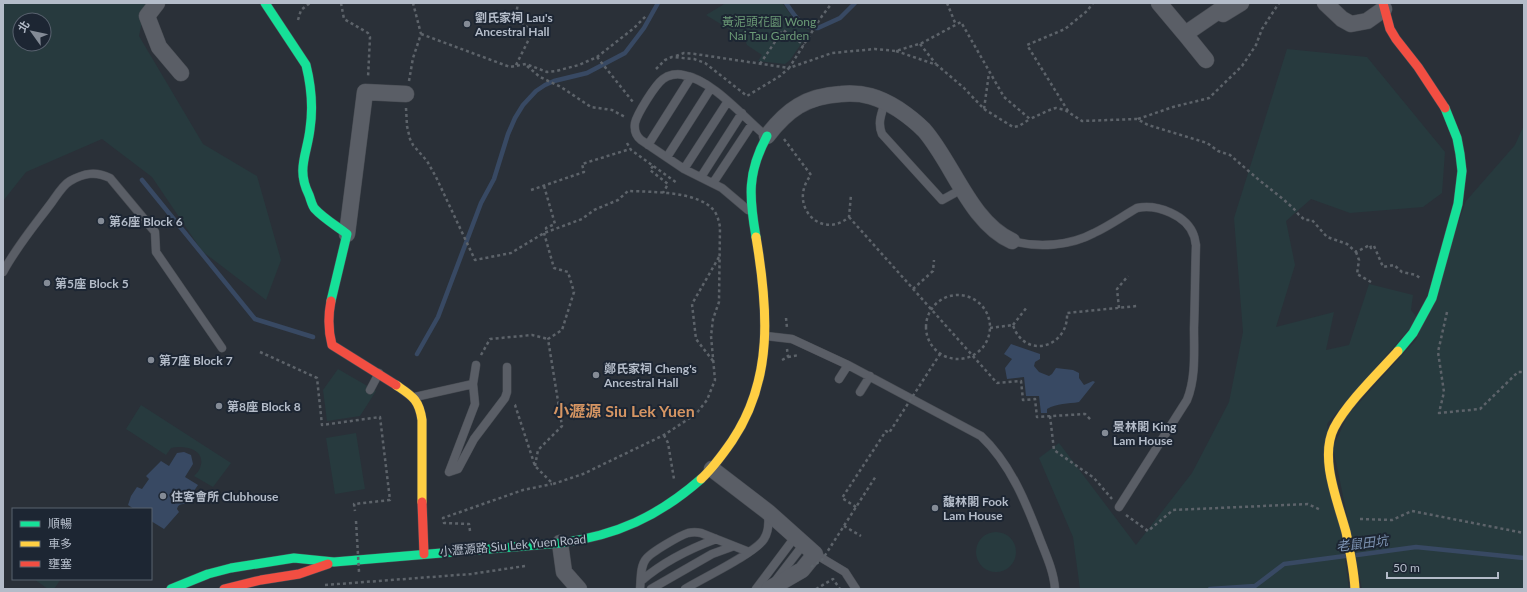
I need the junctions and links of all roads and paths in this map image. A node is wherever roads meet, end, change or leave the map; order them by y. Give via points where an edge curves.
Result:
1 (157, 3) edge
2 (265, 3) edge
3 (341, 3) edge
4 (413, 3) edge
5 (518, 3) edge
6 (832, 3) edge
7 (947, 3) edge
8 (1093, 3) edge
9 (1159, 3) edge
10 (1241, 3) edge
11 (1279, 3) edge
12 (1325, 3) edge
13 (1383, 6) edge
14 (647, 15) dead end
15 (956, 25) junction
16 (420, 34) junction
17 (1185, 34) junction
18 (920, 44) junction
19 (804, 45) junction
20 (896, 51) junction
21 (675, 56) dead end
22 (597, 57) junction
23 (1206, 60) dead end
24 (526, 64) junction
25 (760, 64) junction
26 (937, 65) junction
27 (516, 66) junction
28 (789, 68) junction
29 (989, 72) junction
30 (182, 74) dead end
31 (691, 77) junction
32 (711, 88) junction
33 (365, 92) junction
34 (406, 94) junction
35 (748, 96) dead end
36 (728, 101) junction
37 (633, 102) dead end
38 (886, 102) junction
39 (984, 109) junction
40 (742, 113) junction
41 (1069, 113) junction
42 (1030, 118) junction
43 (1137, 119) junction
44 (625, 122) dead end
45 (752, 124) junction
46 (767, 136) junction
47 (626, 141) dead end
48 (786, 142) dead end
49 (648, 145) junction
50 (630, 149) junction
51 (666, 157) junction
52 (653, 166) junction
53 (684, 169) junction
54 (701, 177) junction
55 (677, 182) dead end
56 (713, 183) junction
57 (544, 186) junction
58 (962, 189) junction
59 (531, 190) dead end
60 (663, 193) junction
61 (851, 195) dead end
62 (751, 212) junction
63 (849, 217) junction
64 (545, 232) junction
65 (347, 234) junction
66 (1012, 241) joint
67 (1356, 252) junction
68 (719, 256) junction
69 (934, 260) dead end
70 (3, 272) edge
71 (1128, 276) dead end
72 (1420, 279) dead end
73 (1371, 282) dead end
74 (913, 289) junction
75 (1432, 298) junction
76 (1137, 306) dead end
77 (1027, 307) dead end
78 (1119, 308) junction
79 (931, 309) junction
80 (1013, 326) junction
81 (990, 328) junction
82 (765, 336) junction
83 (548, 339) junction
84 (222, 348) dead end
85 (260, 352) dead end
86 (940, 354) junction
87 (973, 356) junction
88 (713, 361) junction
89 (476, 365) joint
90 (848, 365) junction
91 (507, 367) dead end
92 (1524, 372) edge
93 (379, 373) junction
94 (870, 376) junction
95 (839, 379) dead end
96 (473, 384) junction
97 (370, 390) dead end
98 (860, 392) dead end
99 (414, 398) junction
100 (505, 398) junction
101 (1050, 416) junction
102 (1092, 421) dead end
103 (664, 435) junction
104 (535, 466) junction
105 (712, 469) junction
106 (876, 476) dead end
107 (674, 482) dead end
108 (553, 484) junction
109 (856, 507) junction
110 (1119, 507) junction
111 (355, 511) dead end
112 (768, 512) junction
113 (1342, 519) junction
114 (356, 521) dead end
115 (844, 526) junction
116 (470, 531) dead end
117 (1524, 533) edge
118 (861, 536) dead end
119 (716, 539) junction
120 (560, 543) junction
121 (734, 546) junction
122 (806, 551) junction
123 (749, 552) junction
124 (424, 554) junction
125 (334, 562) junction
126 (530, 565) dead end
127 (359, 572) dead end
128 (324, 585) dead end
129 (640, 585) edge
130 (171, 589) edge
131 (224, 589) edge
132 (578, 589) edge
133 (651, 589) edge
134 (685, 589) edge
135 (756, 589) edge
136 (769, 589) edge
137 (816, 589) edge
138 (840, 589) edge
139 (856, 589) edge
140 (1055, 589) edge
141 (1355, 589) edge

1 - 30 street via 147,16 159,47
2 - 65 street via 306,65 309,77 311,109 302,174 304,186 315,210
3 - 33 path via 344,19 368,33 370,37
4 - 16 path
5 - 27 path via 516,19 531,30 531,35
6 - 19 path
7 - 15 path
8 - 41 path via 1088,11 1065,29 1026,45
9 - 17 street
10 - 17 street via 1223,14 1220,10
11 - 43 path via 1242,66 1209,98
12 - 13 street via 1351,24 1367,21
13 - 75 street via 1396,39 1444,106 1457,138 1460,154 1462,170 1458,204
14 - 22 path
15 - 18 path
15 - 29 path via 961,22
16 - 27 path via 510,67
16 - 34 path
17 - 23 street
18 - 20 path
18 - 26 path
19 - 25 path via 783,30
19 - 28 path
20 - 26 path
20 - 28 path via 875,49 832,53
21 - 25 path via 684,53
22 - 24 path via 579,65 547,72
22 - 37 path
24 - 27 path
24 - 44 path via 540,77 561,86 591,107 612,110 625,116
25 - 28 path
26 - 39 path
28 - 35 path
29 - 39 path
29 - 42 path via 1004,97
31 - 32 lane
31 - 49 lane
31 - 49 lane via 677,74 663,79 644,106 636,120 635,130 638,137
32 - 36 lane
32 - 51 lane
33 - 34 street
33 - 65 street
34 - 64 path via 410,139 436,177 475,260 511,253
36 - 40 lane
36 - 53 lane
38 - 46 street, 小瀝源路 Siu Lek Yuen Road via 862,94 835,94 816,98 790,111
38 - 58 street, 小瀝源路 Siu Lek Yuen Road via 924,130
38 - 58 lane via 879,125 882,134 942,200
39 - 42 path via 1013,127
40 - 45 lane
40 - 54 lane
41 - 42 path via 1061,108 1052,109
41 - 43 path via 1082,121
43 - 67 path via 1148,125 1207,143 1218,151 1230,155 1305,220 1312,220 1327,237 1347,244
45 - 46 lane
45 - 56 lane
46 - 62 street, 小瀝源路 Siu Lek Yuen Road via 751,176
47 - 50 path
48 - 63 path via 811,175 802,192 810,216 820,223 833,224
49 - 51 lane
50 - 52 path
50 - 57 path via 582,164 584,172
51 - 53 lane
52 - 55 path
52 - 60 path via 650,170 668,184
53 - 54 lane
54 - 56 lane
56 - 62 lane
57 - 59 path
57 - 64 path via 555,224 546,228
58 - 66 street, 小瀝源路 Siu Lek Yuen Road via 991,226
60 - 64 path via 628,191 618,200 594,210 582,219
60 - 68 path via 699,200 715,212 720,227
61 - 63 path
62 - 82 street, 小瀝源路 Siu Lek Yuen Road via 762,276
63 - 74 path
64 - 83 path via 554,268 568,272 574,292 562,330
65 - 93 street via 331,298 329,338 332,345
66 - 110 lane, 小瀝源路 Siu Lek Yuen Road via 1037,245 1078,240 1144,206 1175,215 1189,226 1194,235 1194,337 1190,391 1187,400
67 - 72 path via 1370,245 1371,248 1374,246 1382,267 1394,265 1402,272 1416,275
67 - 73 path via 1359,260 1357,274
68 - 88 path via 719,302 711,336
68 - 88 path via 692,304 696,339
69 - 74 path via 933,271
70 - 84 lane via 14,251 68,182 82,175 101,174 110,178 155,232 156,252
71 - 78 path via 1117,289
74 - 79 path
75 - 92 path via 1442,301 1447,314 1438,352 1444,392 1439,413 1480,408 1518,372
75 - 113 street via 1418,327 1348,407 1331,434 1328,446 1330,472
76 - 78 path
77 - 80 path
78 - 80 path via 1067,313 1063,333 1046,346 1025,343
79 - 81 path via 943,298 960,294 968,296 982,304 990,319
79 - 86 path via 925,328 932,347
79 - 87 path
80 - 81 path
81 - 87 path via 985,344
82 - 90 lane via 792,339
82 - 105 street, 小瀝源路 Siu Lek Yuen Road via 760,377 753,399 735,436
83 - 89 path via 532,334 490,339
83 - 104 path via 562,426 538,450
85 - 111 path via 317,378 322,425 380,417 390,500 354,504
86 - 87 path via 956,359
86 - 109 path, bridge via 889,433 886,431 842,498
87 - 101 path via 997,383 1021,381 1022,400 1035,399 1037,417
88 - 103 path via 715,380 707,400 696,414
89 - 96 lane
90 - 94 lane
90 - 95 lane
91 - 100 lane
93 - 97 lane
93 - 99 street
94 - 98 lane
94 - 140 lane via 968,428 985,440 1003,463 1024,498 1053,573
96 - 99 lane
96 - 100 lane via 475,404 449,472 458,469 474,439
99 - 124 street via 420,408 422,420
100 - 104 path via 515,405
101 - 102 path via 1085,414
101 - 110 path via 1054,450 1094,478
103 - 107 path via 668,443
103 - 108 path via 583,474
104 - 108 path
105 - 112 street
105 - 120 street, 小瀝源路 Siu Lek Yuen Road via 692,488 652,515 606,534
106 - 109 path, bridge
108 - 116 path via 523,490 443,518 444,523 469,524
109 - 115 path, bridge
110 - 113 path via 1128,517 1148,530 1173,510 1308,504
112 - 122 street
112 - 123 lane via 769,524 764,539
113 - 117 path via 1392,520 1412,511
113 - 141 street
114 - 127 path, bridge
115 - 118 path
115 - 122 path, bridge via 822,560
119 - 121 lane
119 - 129 lane via 695,547 654,570
119 - 129 lane via 695,532 686,534 651,554 645,560
120 - 124 street, 小瀝源路 Siu Lek Yuen Road
120 - 132 street via 564,572
121 - 123 lane
121 - 133 lane via 712,554
122 - 135 lane
122 - 136 street via 802,570
122 - 139 lane via 845,572
123 - 134 lane
124 - 125 street, 小瀝源路 Siu Lek Yuen Road
125 - 130 street, 小瀝源路 Siu Lek Yuen Road via 294,558 255,564 208,574
125 - 131 street, 小瀝源路 Siu Lek Yuen Road via 299,574
126 - 128 path via 471,574
137 - 138 path via 833,579

